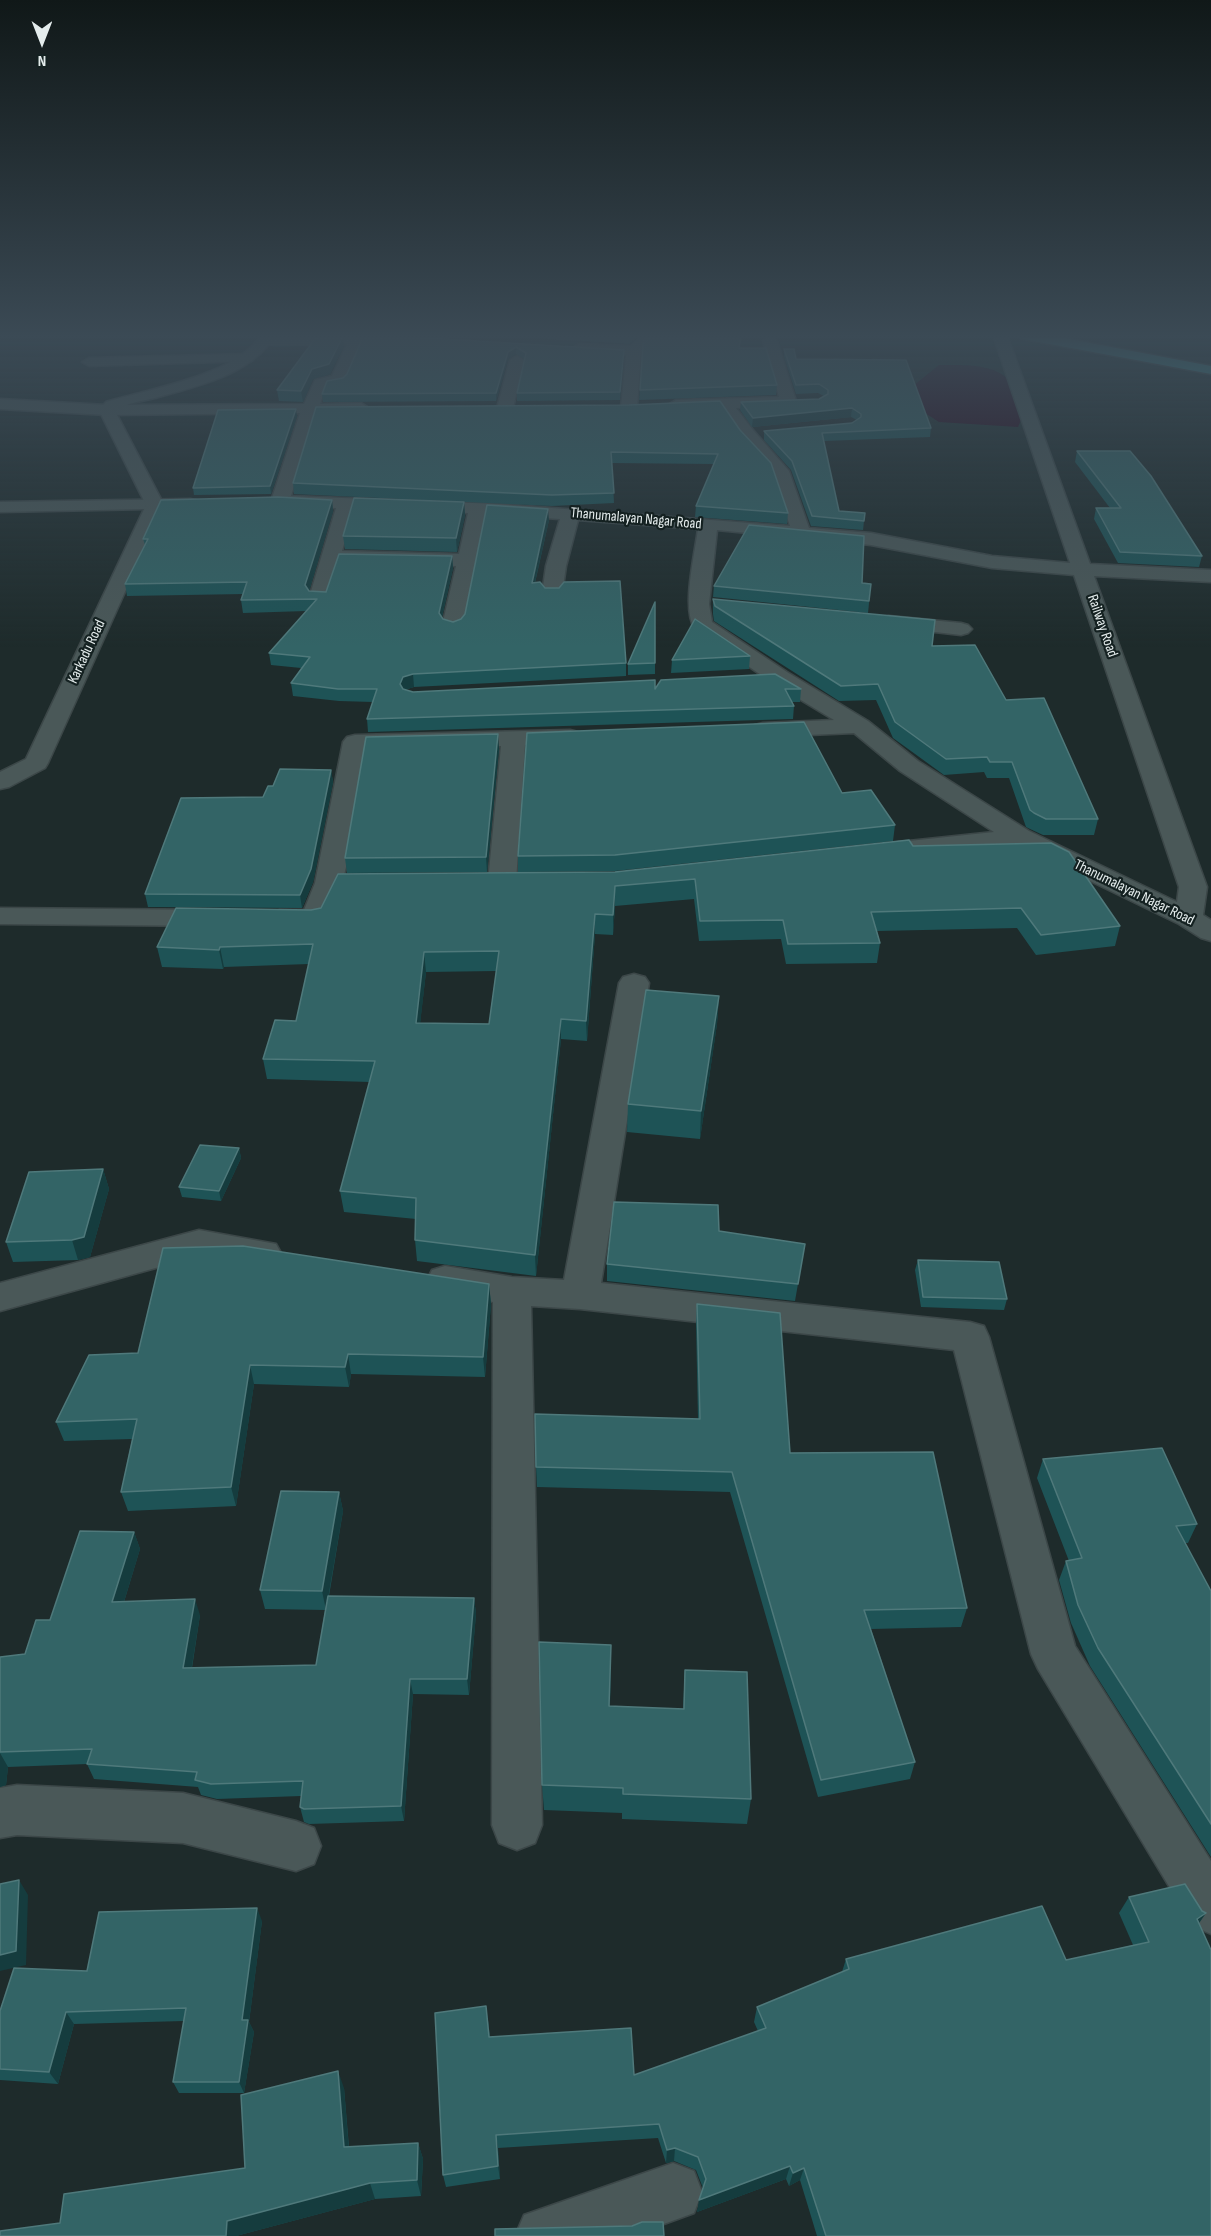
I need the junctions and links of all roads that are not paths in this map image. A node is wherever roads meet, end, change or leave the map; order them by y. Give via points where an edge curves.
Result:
1 (122, 439) edge
2 (298, 439) edge
3 (752, 439) edge
4 (1037, 439) edge
5 (258, 501) edge
6 (280, 501) junction
7 (212, 503) edge
8 (348, 503) junction
9 (155, 505) junction
10 (0, 507) edge
11 (478, 508) junction
12 (572, 514) junction
13 (708, 524) junction
14 (801, 532) junction
15 (331, 557) junction
16 (466, 560) junction
17 (1083, 570) junction
18 (1211, 576) edge
19 (552, 594) edge
20 (319, 598) edge
21 (699, 604) junction
22 (721, 606) edge
23 (870, 620) edge
24 (453, 626) edge
25 (961, 629) dead end
26 (778, 677) junction
27 (743, 679) edge
28 (860, 726) junction
29 (741, 731) edge
30 (598, 736) edge
31 (514, 739) junction
32 (0, 782) edge
33 (1020, 837) junction
34 (877, 853) edge
35 (502, 882) edge
36 (1202, 887) edge
37 (0, 915) edge
38 (1190, 918) junction
39 (1211, 932) edge
40 (634, 983) dead end
41 (292, 1257) edge
42 (408, 1275) edge
43 (512, 1290) junction
44 (580, 1294) junction
45 (0, 1297) edge
46 (0, 1813) edge
47 (517, 1825) dead end
48 (296, 1846) dead end
49 (1211, 1908) edge
50 (674, 2192) dead end
51 (545, 2236) edge

1 - 9 street
2 - 6 street
3 - 14 street via 780,471
4 - 17 street, Railway Road
5 - 6 street, Thanumalayan Nagar Road
6 - 8 street, Thanumalayan Nagar Road
7 - 9 street
8 - 11 street, Thanumalayan Nagar Road
8 - 15 street
9 - 10 street
9 - 32 street, Karkadu Road via 36,763
11 - 12 street, Thanumalayan Nagar Road
11 - 16 street
12 - 13 street, Thanumalayan Nagar Road
12 - 19 street
13 - 14 street
13 - 21 street, Thanumalayan Nagar Road
14 - 17 street via 992,562
15 - 16 street
15 - 20 street
16 - 24 street
17 - 18 street
17 - 36 street, Railway Road
21 - 22 street
21 - 26 street, Thanumalayan Nagar Road via 702,625
23 - 25 street
26 - 27 street
26 - 28 street, Thanumalayan Nagar Road
28 - 29 street
28 - 33 street, Thanumalayan Nagar Road via 909,765
30 - 31 street
31 - 35 street
31 - 37 street via 355,742 340,883 314,919
33 - 34 street
33 - 38 street, Thanumalayan Nagar Road
36 - 38 street, Railway Road
38 - 39 street, Thanumalayan Nagar Road
40 - 44 street
41 - 45 street via 199,1243
42 - 43 street
43 - 44 street
43 - 47 street
44 - 49 street via 970,1337 1054,1654
46 - 48 street via 17,1810 183,1818
50 - 51 street

